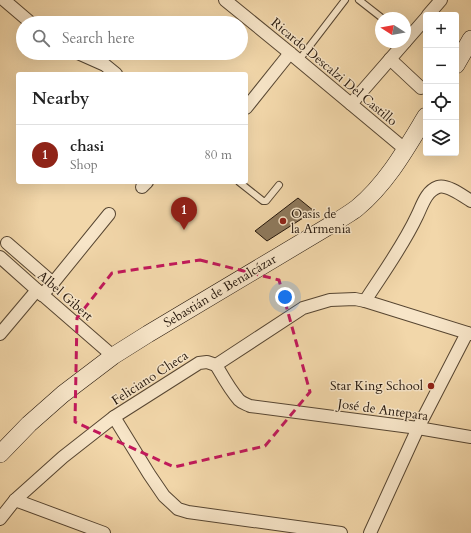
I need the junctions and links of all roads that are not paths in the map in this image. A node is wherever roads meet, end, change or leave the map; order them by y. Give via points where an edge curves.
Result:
1 (4, 0) edge
2 (225, 0) edge
3 (345, 0) edge
4 (359, 0) edge
5 (441, 0) edge
6 (431, 12) edge
7 (375, 13) edge
8 (22, 16) edge
9 (245, 16) edge
10 (248, 19) edge
11 (423, 21) edge
12 (411, 35) edge
13 (471, 39) edge
14 (400, 48) edge
15 (294, 56) junction
16 (390, 59) junction
17 (94, 60) edge
18 (459, 60) edge
19 (114, 72) edge
20 (422, 88) dead end
21 (351, 104) junction
22 (248, 106) edge
23 (424, 120) edge
24 (406, 150) junction
25 (242, 184) edge
26 (279, 185) dead end
27 (466, 198) edge
28 (109, 214) dead end
29 (7, 243) dead end
30 (0, 257) edge
31 (53, 282) junction
32 (39, 293) junction
33 (365, 301) junction
34 (469, 333) edge
35 (0, 334) edge
36 (113, 356) junction
37 (216, 365) junction
38 (114, 417) junction
39 (418, 428) junction
40 (471, 436) edge
41 (0, 454) edge
42 (15, 500) junction
43 (0, 519) edge
44 (104, 533) edge
45 (341, 533) edge
46 (370, 533) edge

1 - 8 street
2 - 9 street, Ricardo Descalzi Del Castillo
3 - 15 lane
4 - 7 lane
5 - 6 street
10 - 15 street, Ricardo Descalzi Del Castillo
11 - 12 street
13 - 18 main road
14 - 16 street
15 - 21 street, Ricardo Descalzi Del Castillo
15 - 22 street
16 - 20 street
16 - 21 street
17 - 19 street
21 - 24 street, Ricardo Descalzi Del Castillo
23 - 24 main road, Sebastián de Benalcázar
24 - 36 main road, Sebastián de Benalcázar via 372,194 339,220
25 - 26 lane via 264,201
27 - 33 street via 445,186 438,187 425,197 410,230
28 - 31 street
29 - 31 street
30 - 32 street, Albel Gibert
31 - 32 street
32 - 35 street
32 - 36 street, Albel Gibert
33 - 34 street
33 - 37 street via 330,300 303,308
34 - 39 street
36 - 41 main road, Sebastián de Benalcázar via 63,394
37 - 38 street, Feliciano Checa via 199,363
37 - 39 street, José de Antepara via 239,400 250,406
38 - 42 street, Feliciano Checa via 63,457
38 - 45 street via 164,496 178,509
39 - 40 street, José de Antepara
39 - 46 street
42 - 43 street, Feliciano Checa
42 - 44 street

